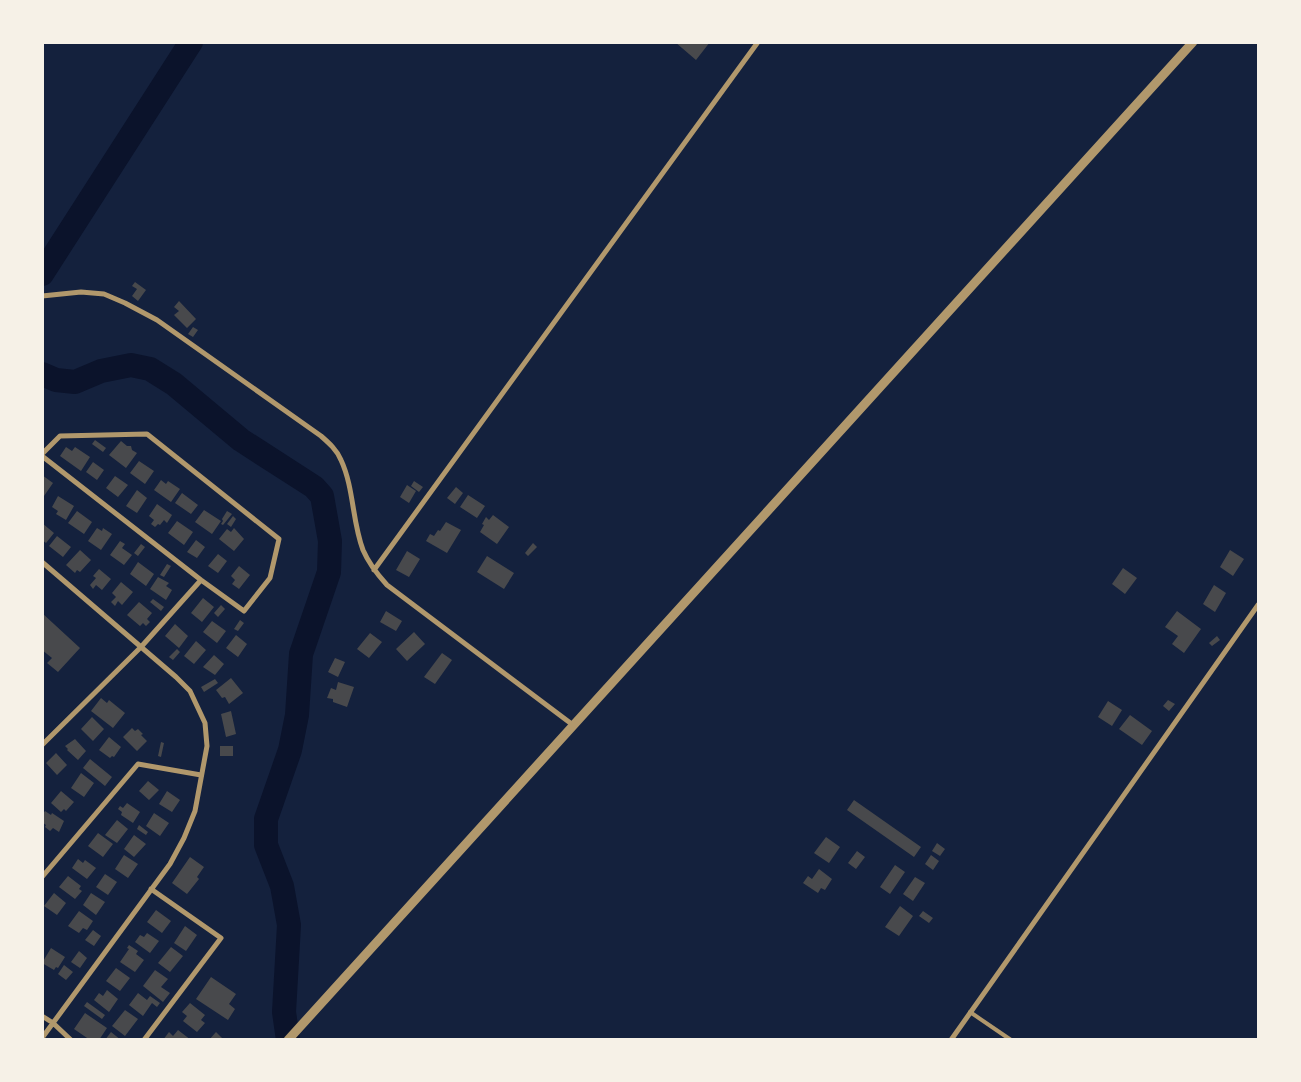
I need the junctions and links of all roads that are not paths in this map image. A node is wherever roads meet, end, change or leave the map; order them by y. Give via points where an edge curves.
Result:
1 (758, 42) edge
2 (1193, 42) edge
3 (42, 296) edge
4 (42, 455) edge
5 (42, 562) edge
6 (374, 570) junction
7 (201, 580) junction
8 (1258, 605) edge
9 (141, 647) junction
10 (573, 726) junction
11 (42, 745) edge
12 (201, 775) junction
13 (42, 877) edge
14 (151, 889) junction
15 (970, 1012) junction
16 (42, 1016) edge
17 (53, 1023) junction
18 (42, 1038) edge
19 (71, 1040) edge
20 (144, 1040) edge
21 (288, 1040) edge
22 (951, 1040) edge
23 (1011, 1040) edge

1 - 6 street
2 - 10 street
3 - 6 street via 81,292 104,294 125,303 157,320 321,436 341,458 363,549
4 - 7 street
4 - 7 street via 60,436 147,434 279,539 270,578 244,611
5 - 9 street
6 - 10 street via 387,585
7 - 9 street
8 - 15 street
9 - 11 street
9 - 12 street via 190,691 198,707 205,723 207,746
10 - 21 street
12 - 13 street via 138,764
12 - 14 street via 195,811 184,838
14 - 17 street
14 - 20 street via 221,938
15 - 22 street
15 - 23 lane
16 - 17 street
17 - 18 street
17 - 19 street

